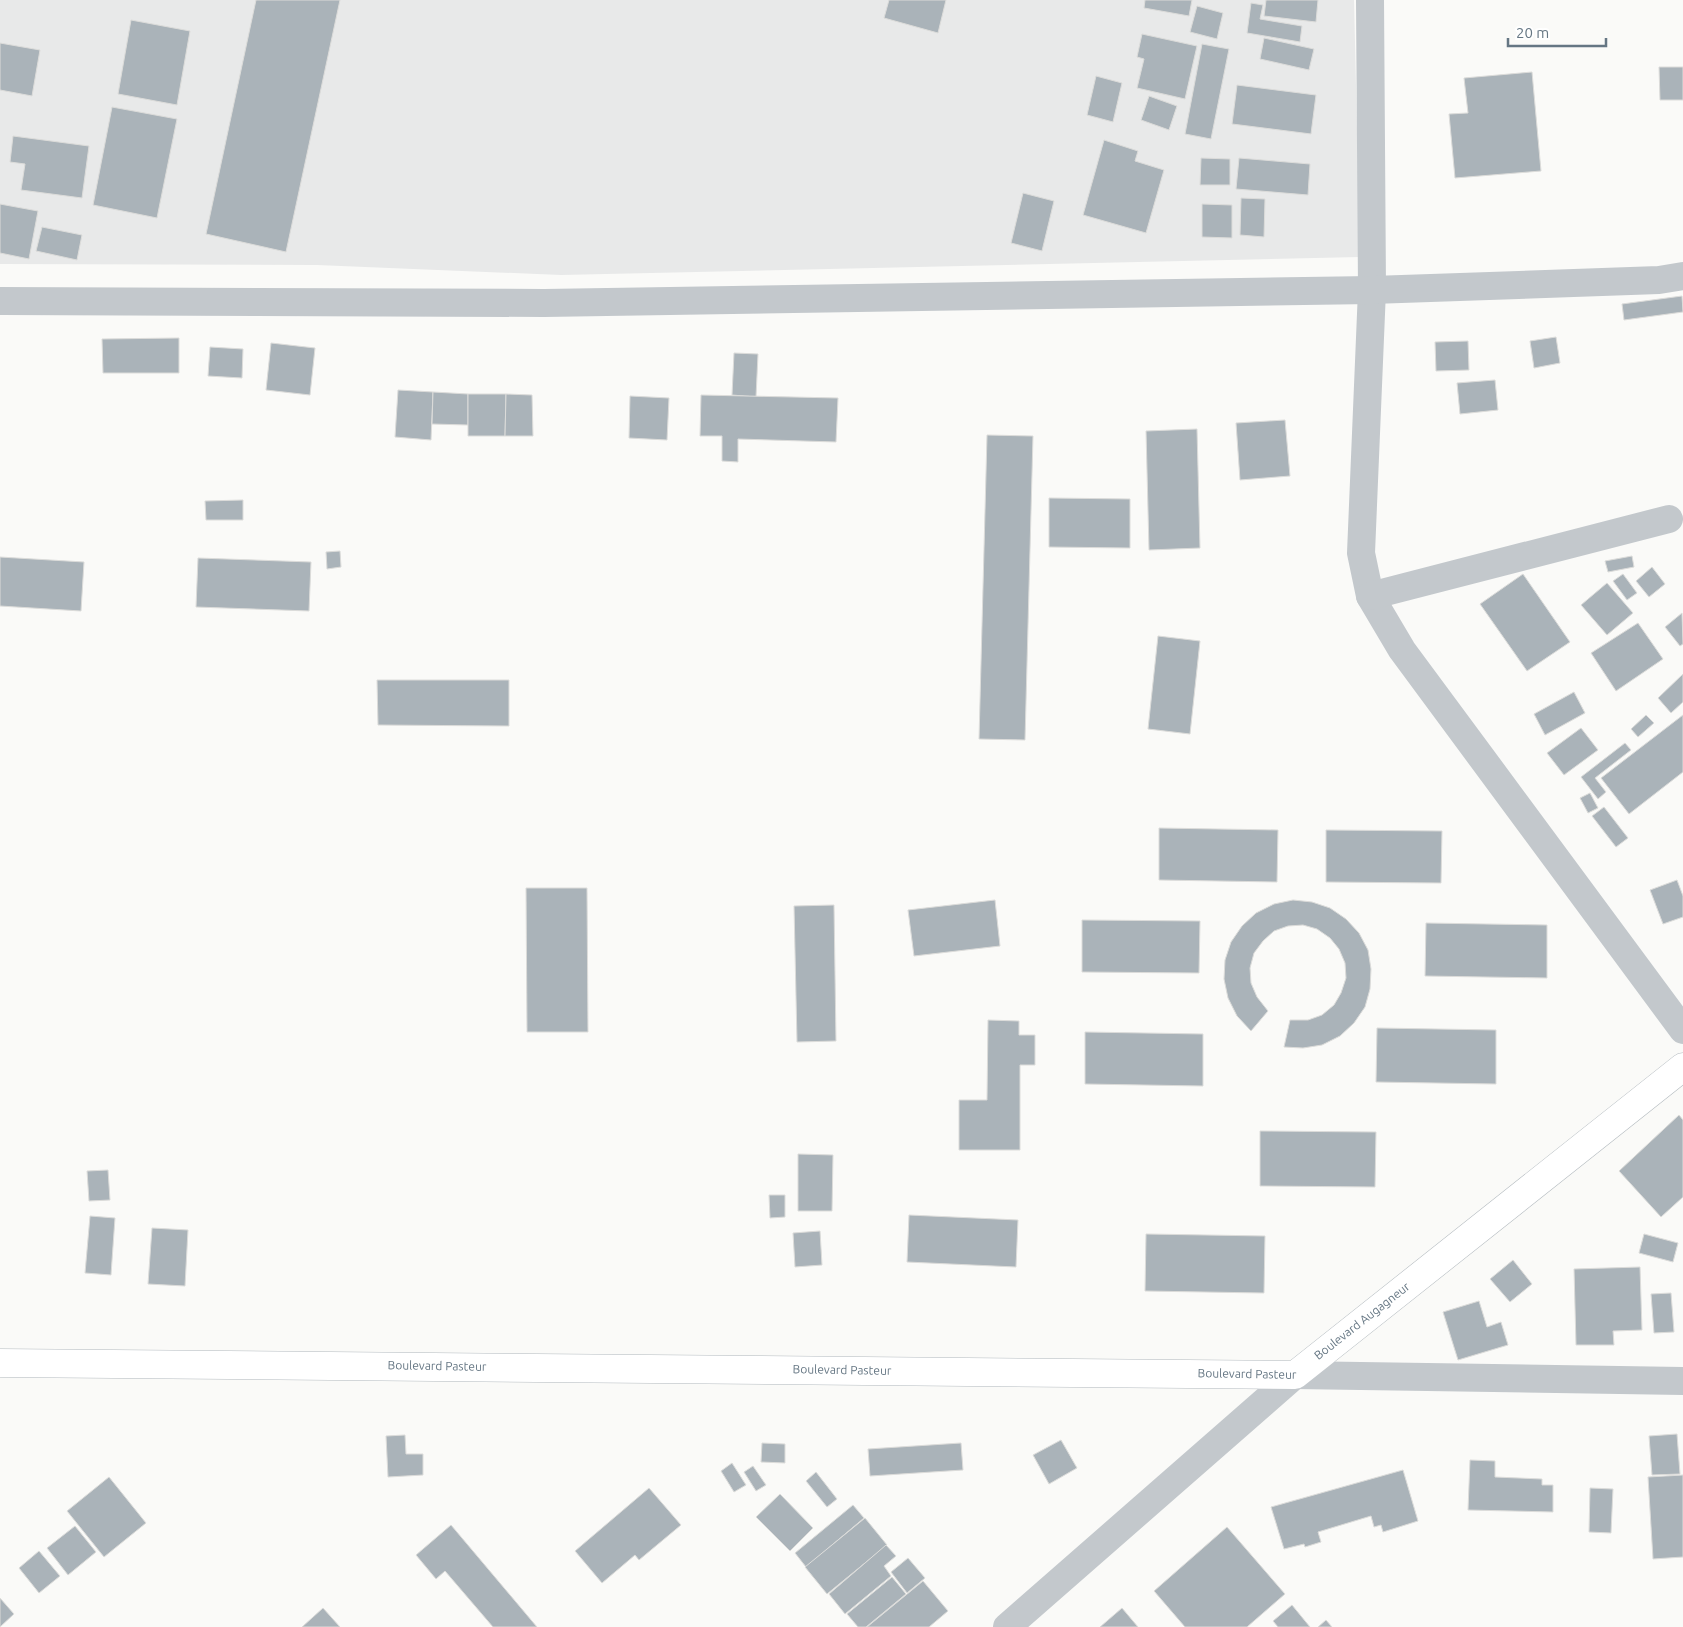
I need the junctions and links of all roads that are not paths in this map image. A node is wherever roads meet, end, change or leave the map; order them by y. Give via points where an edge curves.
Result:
1 (1370, 0) edge
2 (1683, 276) edge
3 (1372, 290) junction
4 (0, 301) edge
5 (1669, 519) dead end
6 (1370, 596) junction
7 (1683, 1030) edge
8 (1683, 1067) edge
9 (0, 1363) edge
10 (1295, 1375) junction
11 (1683, 1381) edge
12 (1007, 1627) edge

1 - 3 street
2 - 3 street via 1659,280
3 - 4 street via 544,303
3 - 6 street via 1361,553
5 - 6 street
6 - 7 street via 1402,650
8 - 10 main road, Boulevard Augagneur
9 - 10 main road, Boulevard Pasteur
10 - 11 street, Boulevard Pasteur
10 - 12 street, Boulevard Augagneur

